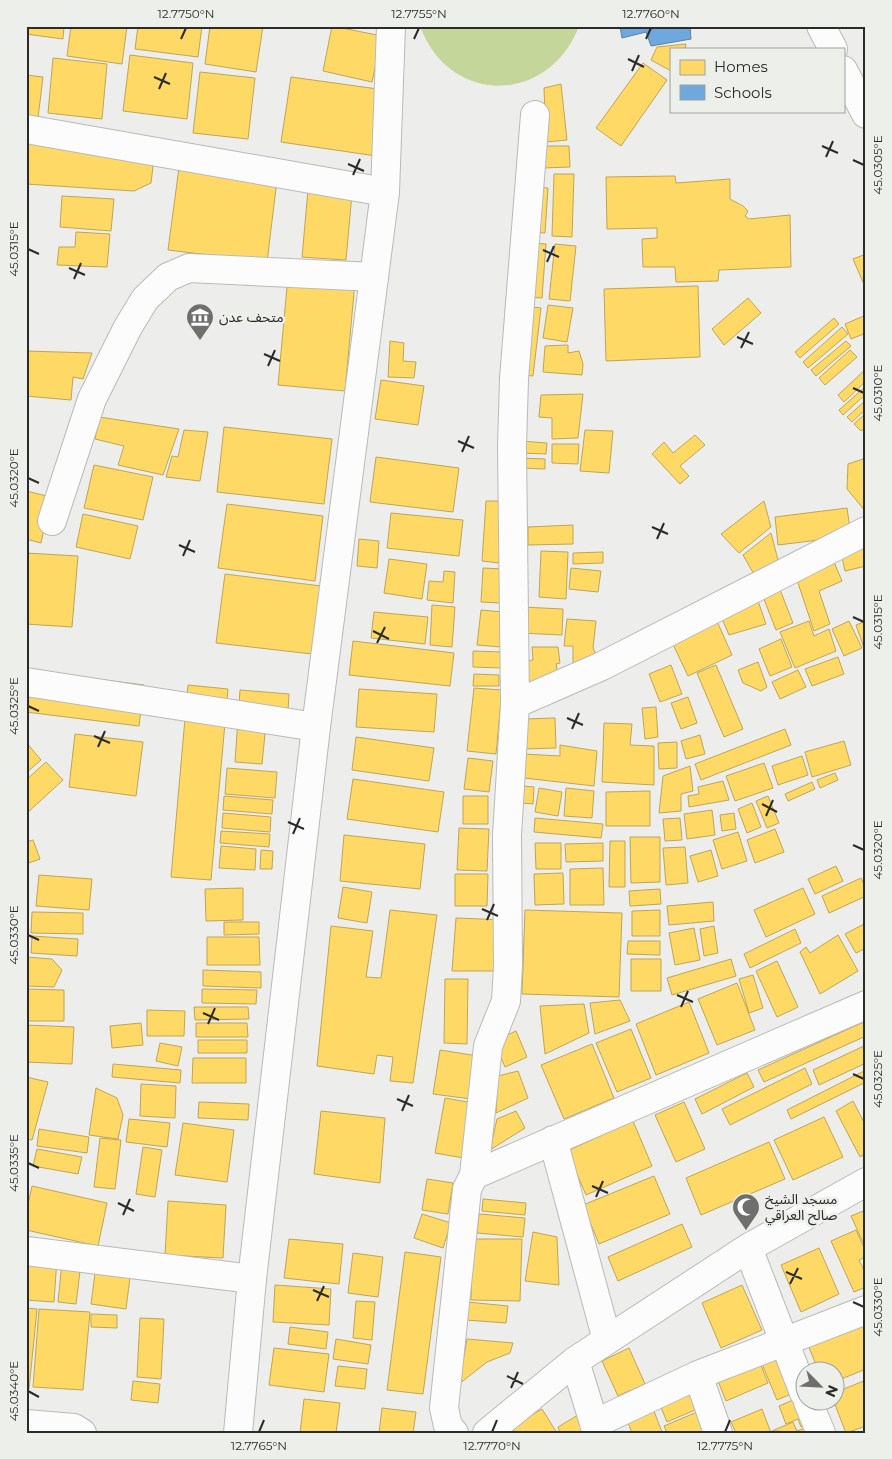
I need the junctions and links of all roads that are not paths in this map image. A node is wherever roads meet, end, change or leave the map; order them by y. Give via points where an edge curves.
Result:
1 (391, 26) edge
2 (821, 26) edge
3 (832, 48) edge
4 (844, 72) edge
5 (866, 114) edge
6 (535, 115) dead end
7 (26, 129) edge
8 (385, 192) junction
9 (374, 277) junction
10 (52, 521) dead end
11 (866, 531) edge
12 (26, 682) edge
13 (515, 704) junction
14 (316, 727) junction
15 (866, 1005) edge
16 (553, 1140) junction
17 (474, 1174) junction
18 (866, 1182) edge
19 (748, 1248) junction
20 (26, 1251) edge
21 (252, 1279) junction
22 (866, 1310) edge
23 (607, 1340) junction
24 (783, 1342) junction
25 (575, 1361) junction
26 (794, 1369) edge
27 (698, 1375) junction
28 (812, 1412) edge
29 (26, 1424) edge
30 (595, 1428) edge
31 (82, 1433) edge
32 (238, 1433) edge
33 (454, 1433) edge
34 (487, 1433) edge
35 (718, 1433) edge
36 (821, 1433) edge

1 - 8 street
2 - 3 street
4 - 5 street
6 - 13 street via 512,436
7 - 8 street
8 - 9 street
9 - 10 street via 190,268 168,278 145,299 92,399
9 - 14 street
11 - 13 street via 602,666
12 - 14 street
13 - 17 street via 507,835 506,1001 488,1046
14 - 21 street
15 - 16 street
16 - 17 street
16 - 23 street
17 - 33 street via 467,1189 444,1408 448,1426
18 - 19 street
19 - 23 street
19 - 24 street
20 - 21 street
21 - 32 street
22 - 24 street
23 - 25 street
24 - 26 street
24 - 27 street
25 - 30 street
25 - 34 street
27 - 30 street
27 - 35 street
28 - 36 street
29 - 31 street via 74,1428

